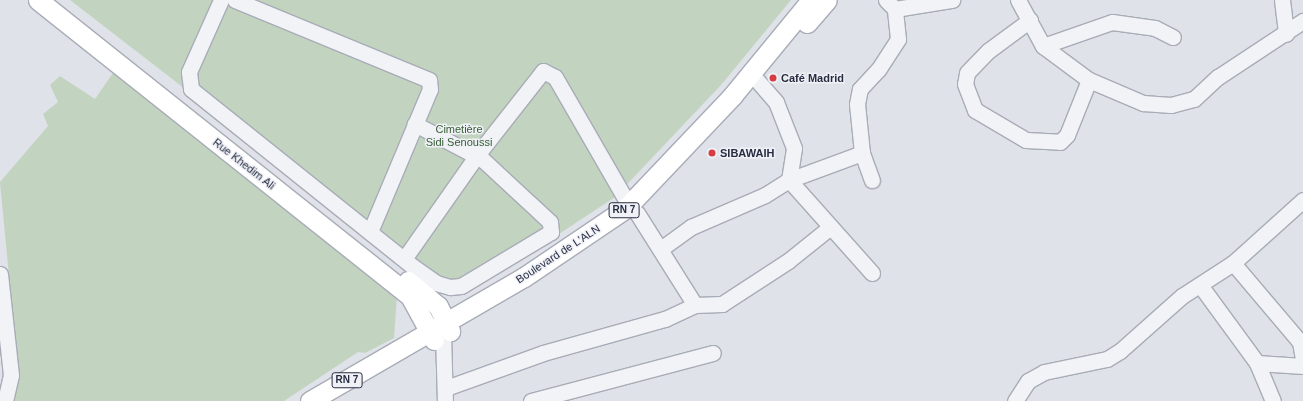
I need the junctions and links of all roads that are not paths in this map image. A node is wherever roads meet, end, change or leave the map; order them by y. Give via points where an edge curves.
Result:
1 (38, 0) edge
2 (58, 0) edge
3 (221, 0) edge
4 (235, 0) edge
5 (811, 0) edge
6 (827, 0) edge
7 (952, 0) edge
8 (1018, 0) edge
9 (1282, 0) edge
10 (933, 2) edge
11 (890, 4) edge
12 (1030, 20) junction
13 (1303, 21) edge
14 (1286, 34) junction
15 (1173, 37) dead end
16 (1043, 46) junction
17 (756, 76) junction
18 (1090, 80) junction
19 (415, 124) junction
20 (862, 153) junction
21 (477, 155) junction
22 (789, 180) junction
23 (872, 180) dead end
24 (1303, 200) edge
25 (633, 209) junction
26 (829, 228) junction
27 (370, 232) junction
28 (662, 248) junction
29 (404, 260) junction
30 (1233, 263) junction
31 (872, 273) dead end
32 (0, 274) edge
33 (1200, 284) junction
34 (484, 300) junction
35 (433, 302) junction
36 (695, 305) junction
37 (2, 312) edge
38 (440, 332) junction
39 (713, 353) dead end
40 (1303, 359) edge
41 (386, 363) junction
42 (1257, 363) junction
43 (1303, 366) edge
44 (446, 395) edge
45 (4, 397) edge
46 (310, 401) edge
47 (330, 401) edge
48 (532, 401) edge
49 (1015, 401) edge
50 (1273, 401) edge

1 - 38 main road, Rue Khedim Ali via 410,296
2 - 35 main road, Rue Khedim Ali
3 - 27 street via 190,72 191,89
4 - 19 street via 429,80 430,89
5 - 17 main road, Boulevard de L'ALN / RN 7
6 - 17 main road, Boulevard de L'ALN / RN 7
7 - 10 street
8 - 12 street
9 - 14 street
10 - 11 street
11 - 20 street via 898,39 878,70 860,89 857,104
12 - 16 street
12 - 18 street via 988,51 967,73 965,84 976,110 1026,140 1060,142 1067,135
13 - 14 street
14 - 18 street via 1218,77 1207,90 1182,105 1142,103
15 - 16 street via 1155,28 1112,22
16 - 18 street
17 - 22 street via 776,102 794,148
17 - 25 main road, Boulevard de L'ALN / RN 7
19 - 21 street
19 - 27 street
20 - 22 street
20 - 23 street
21 - 25 street via 543,71 556,77
21 - 29 street
21 - 29 street via 550,222 551,232 461,286 450,287 436,283
22 - 26 street
22 - 28 street via 765,195 691,227
24 - 30 street
25 - 28 street
25 - 34 main road, Boulevard de L'ALN / RN 7
25 - 38 main road, Boulevard de L'ALN / RN 7 via 537,281
26 - 31 street
26 - 36 street via 788,262 722,304
27 - 29 street
28 - 36 street
30 - 33 street
30 - 40 street via 1300,342
32 - 37 street
33 - 42 street
33 - 49 street via 1182,296 1120,351 1107,358 1044,372 1028,381
34 - 35 main road via 456,305
34 - 38 main road, Boulevard de L'ALN / RN 7
35 - 38 main road, Rue Khedim Ali
36 - 44 street via 665,319 543,353
37 - 45 street via 11,375
38 - 41 main road, Boulevard de L'ALN / RN 7
38 - 44 street
39 - 48 street
41 - 46 main road, Boulevard de L'ALN / RN 7
41 - 47 main road, Boulevard de L'ALN / RN 7
42 - 43 street
42 - 50 street

